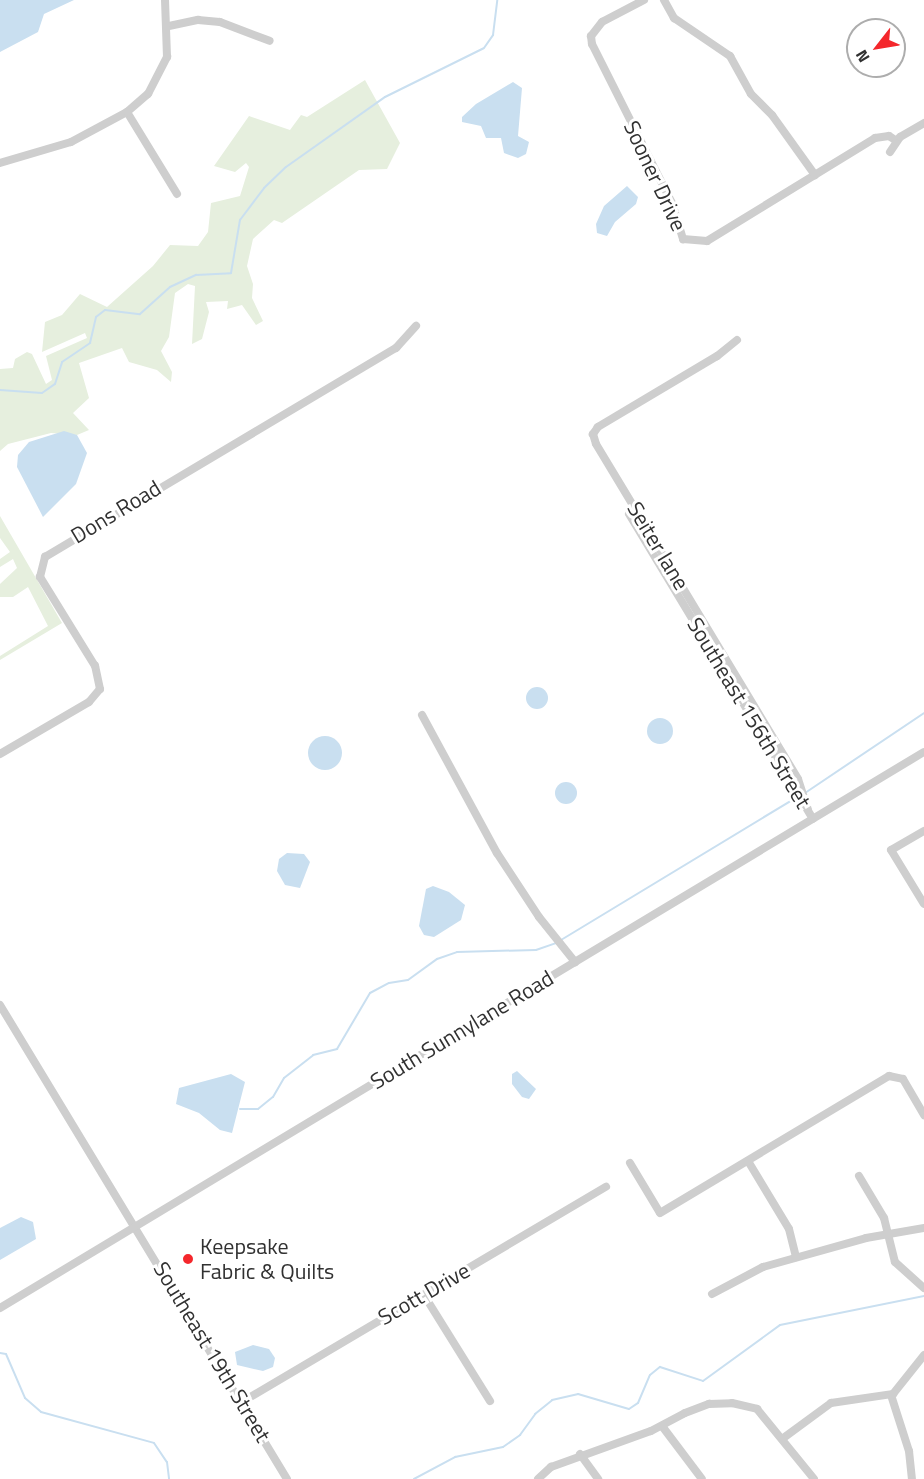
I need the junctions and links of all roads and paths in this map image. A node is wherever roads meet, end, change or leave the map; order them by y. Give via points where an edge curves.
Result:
1 (165, 0) edge
2 (644, 0) edge
3 (664, 0) edge
4 (169, 26) junction
5 (270, 41) dead end
6 (128, 112) junction
7 (924, 123) edge
8 (897, 141) junction
9 (890, 152) dead end
10 (0, 163) edge
11 (815, 175) junction
12 (177, 194) dead end
13 (416, 326) dead end
14 (737, 340) dead end
15 (629, 514) dead end
16 (422, 715) dead end
17 (924, 752) edge
18 (0, 754) edge
19 (808, 809) junction
20 (813, 819) junction
21 (924, 831) edge
22 (924, 904) edge
23 (575, 962) junction
24 (0, 1005) edge
25 (924, 1114) edge
26 (748, 1161) junction
27 (630, 1163) dead end
28 (859, 1176) dead end
29 (606, 1187) dead end
30 (136, 1226) junction
31 (924, 1228) edge
32 (887, 1234) junction
33 (796, 1257) junction
34 (924, 1288) edge
35 (424, 1294) junction
36 (712, 1294) dead end
37 (0, 1308) edge
38 (924, 1355) edge
39 (891, 1395) junction
40 (490, 1401) dead end
41 (242, 1402) junction
42 (662, 1425) junction
43 (782, 1439) junction
44 (580, 1454) junction
45 (287, 1479) edge
46 (538, 1479) edge
47 (598, 1479) edge
48 (702, 1479) edge
49 (814, 1479) edge
50 (912, 1479) edge

1 - 4 street
2 - 11 street, Sooner Drive via 602,22 591,36 592,44 672,204 683,239 707,241
3 - 11 street via 674,18 730,56 751,94 772,115
4 - 5 street via 198,20 220,21
4 - 6 street via 163,71 148,94
6 - 10 street via 50,151
6 - 12 street
7 - 8 street
8 - 9 street
8 - 11 street, Sooner Drive via 889,136 876,138
13 - 18 street, Dons Road via 396,348 45,557 40,577 95,666 100,689 89,702
14 - 19 street, Seiter lane via 598,427 593,434 798,779
15 - 19 street, Southeast 156th Street
16 - 23 street via 497,853 539,917
17 - 20 street, South Sunnylane Road
19 - 20 street, Southeast 156th Street
20 - 23 street, South Sunnylane Road
21 - 22 street via 891,850
23 - 30 street, South Sunnylane Road
24 - 30 street, Southeast 19th Street
25 - 26 street via 903,1079 891,1075
26 - 27 street via 660,1213
26 - 33 street via 789,1229
28 - 32 street via 884,1218
29 - 35 street, Scott Drive
30 - 37 street, South Sunnylane Road
30 - 41 street, Southeast 19th Street
31 - 32 street
32 - 33 street
32 - 34 street via 899,1268
33 - 36 street via 763,1267
35 - 40 street
35 - 41 street, Scott Drive
38 - 39 street
39 - 43 street via 831,1403
39 - 50 street via 909,1450
41 - 45 street, Southeast 19th Street
42 - 43 street via 709,1404 732,1403 757,1409
42 - 44 street
42 - 48 street
43 - 49 street
44 - 46 street via 551,1467
44 - 47 street

